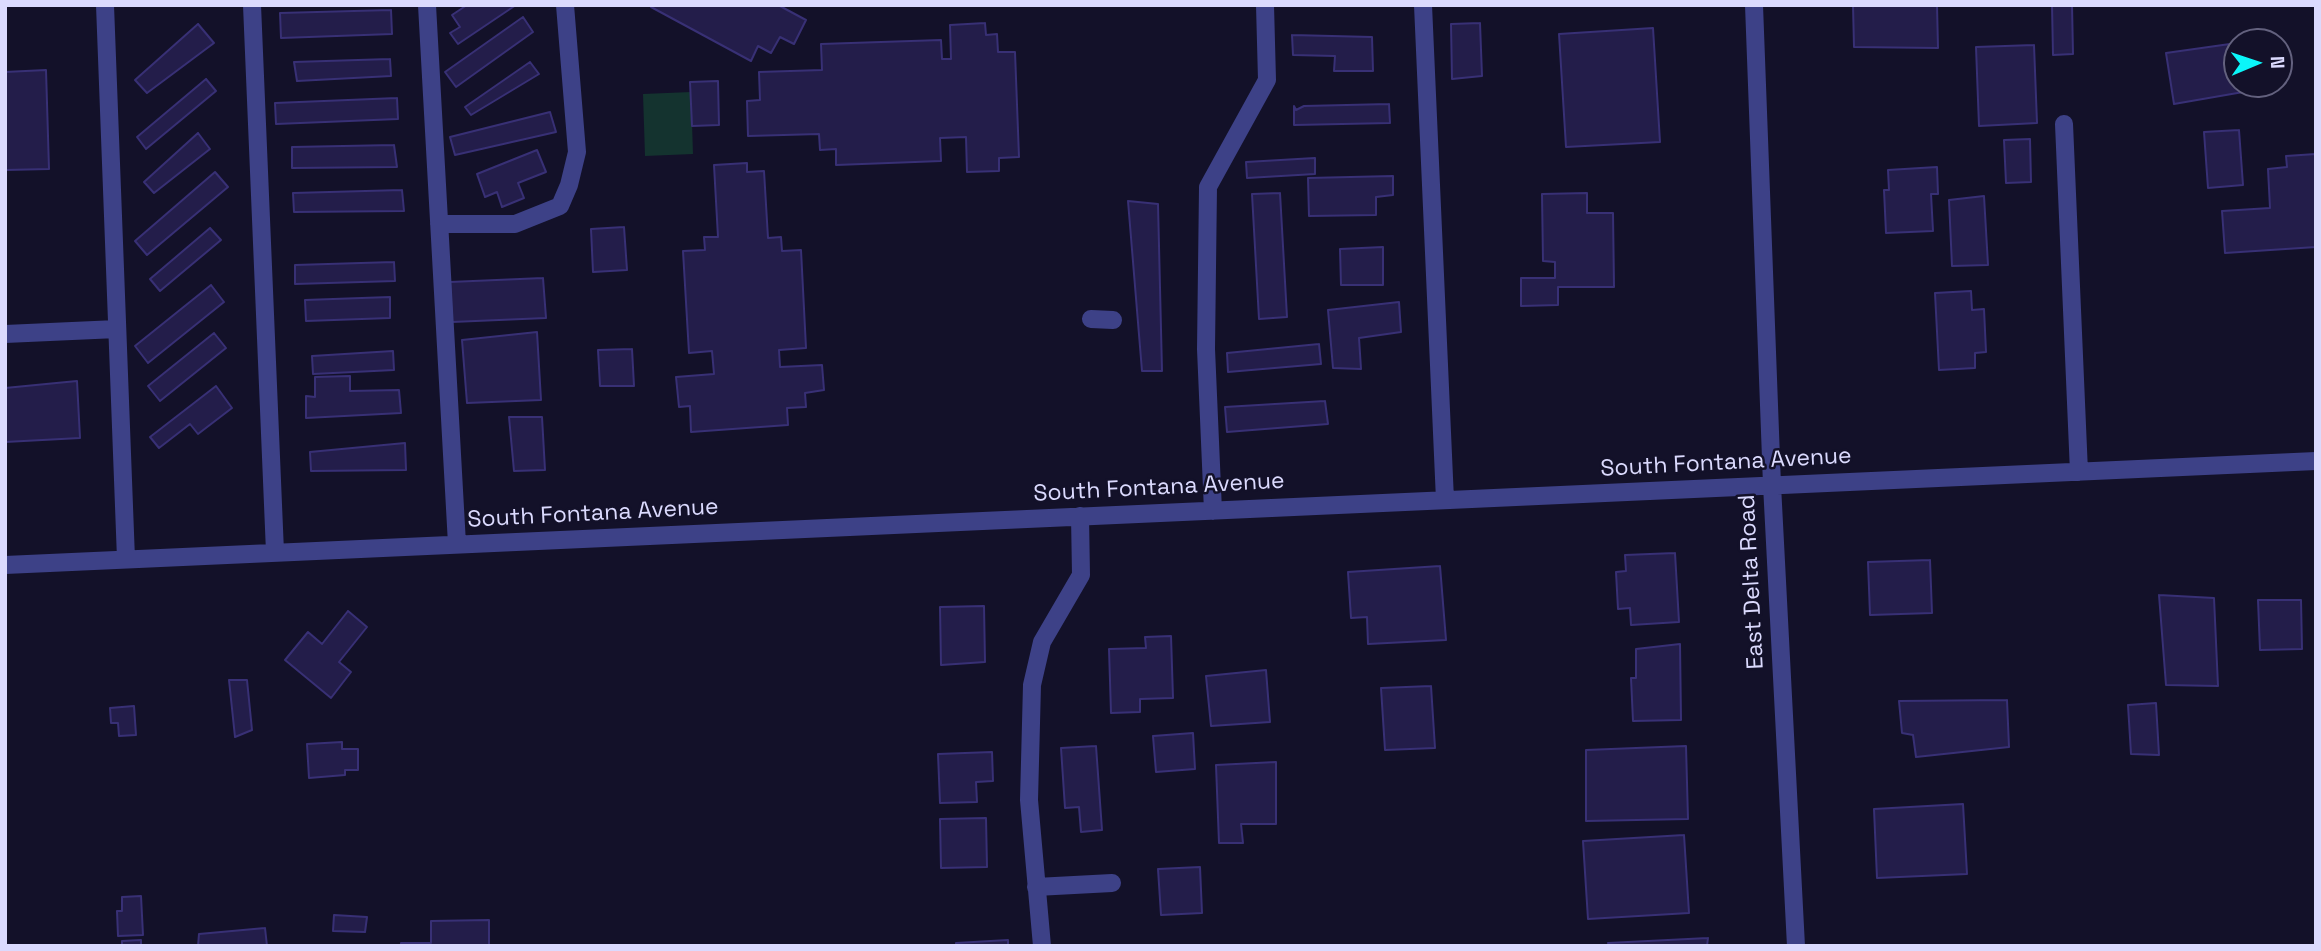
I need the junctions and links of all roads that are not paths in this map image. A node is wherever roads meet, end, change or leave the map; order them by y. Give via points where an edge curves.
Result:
1 (105, 5) edge
2 (252, 5) edge
3 (427, 5) edge
4 (565, 5) edge
5 (1265, 5) edge
6 (1423, 5) edge
7 (1754, 5) edge
8 (2064, 124) dead end
9 (439, 225) junction
10 (1091, 320) dead end
11 (1113, 320) dead end
12 (117, 329) junction
13 (5, 334) edge
14 (2316, 460) edge
15 (2079, 472) junction
16 (1772, 485) junction
17 (1445, 500) junction
18 (1213, 511) junction
19 (1080, 516) junction
20 (457, 544) junction
21 (275, 552) junction
22 (126, 559) junction
23 (5, 565) edge
24 (1112, 883) dead end
25 (1036, 887) junction
26 (1042, 946) edge
27 (1796, 946) edge

1 - 12 street
2 - 21 street
3 - 9 street
4 - 9 street via 576,152 559,206 515,224
5 - 18 street via 1267,80 1208,187 1206,349
6 - 17 street
7 - 16 street, East Delta Road
8 - 15 street
9 - 20 street
10 - 11 street
12 - 13 street
12 - 22 street
14 - 15 street, South Fontana Avenue
15 - 16 street, South Fontana Avenue
16 - 17 street, South Fontana Avenue
16 - 27 street, East Delta Road
17 - 18 street, South Fontana Avenue
18 - 19 street, South Fontana Avenue
19 - 20 street, South Fontana Avenue
19 - 25 street via 1082,575 1042,642 1032,684 1029,800
20 - 21 street, South Fontana Avenue
21 - 22 street, South Fontana Avenue
22 - 23 street, South Fontana Avenue
24 - 25 street
25 - 26 street

